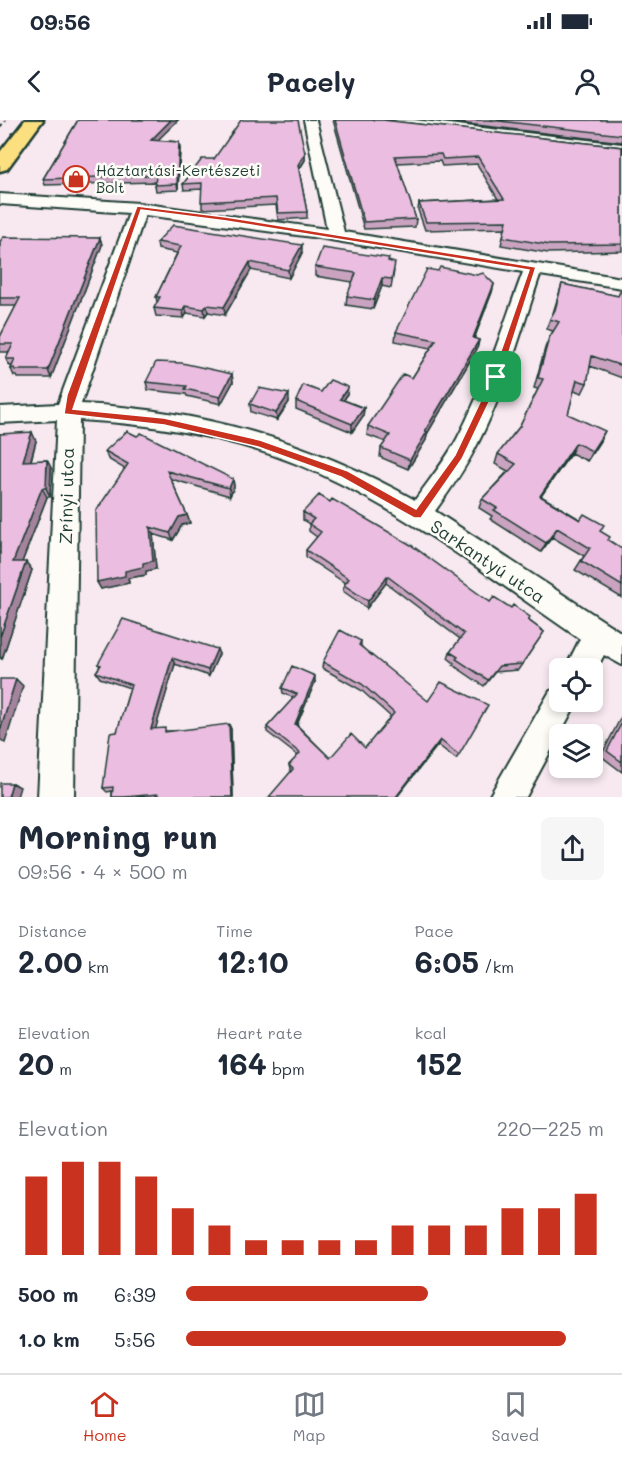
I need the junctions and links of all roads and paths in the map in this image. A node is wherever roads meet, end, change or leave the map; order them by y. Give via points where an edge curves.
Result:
1 (6, 120) edge
2 (34, 120) edge
3 (310, 120) edge
4 (380, 120) edge
5 (0, 127) edge
6 (622, 148) edge
7 (0, 165) edge
8 (0, 199) edge
9 (139, 208) junction
10 (337, 237) junction
11 (533, 269) junction
12 (622, 283) edge
13 (67, 412) junction
14 (0, 415) edge
15 (418, 515) junction
16 (610, 643) edge
17 (593, 658) edge
18 (555, 712) edge
19 (56, 797) edge
20 (507, 797) edge

1 - 5 path
2 - 7 main road
3 - 10 street
4 - 6 street
8 - 9 street
9 - 10 street
9 - 13 street, Zrínyi utca
10 - 11 street
11 - 12 street
11 - 15 street via 504,357 474,427 447,476
13 - 14 street, Sarkantyú utca
13 - 15 street, Sarkantyú utca via 164,421 260,444 344,474
13 - 19 street, Zrínyi utca
15 - 16 street, Sarkantyú utca
16 - 17 street
18 - 20 street

